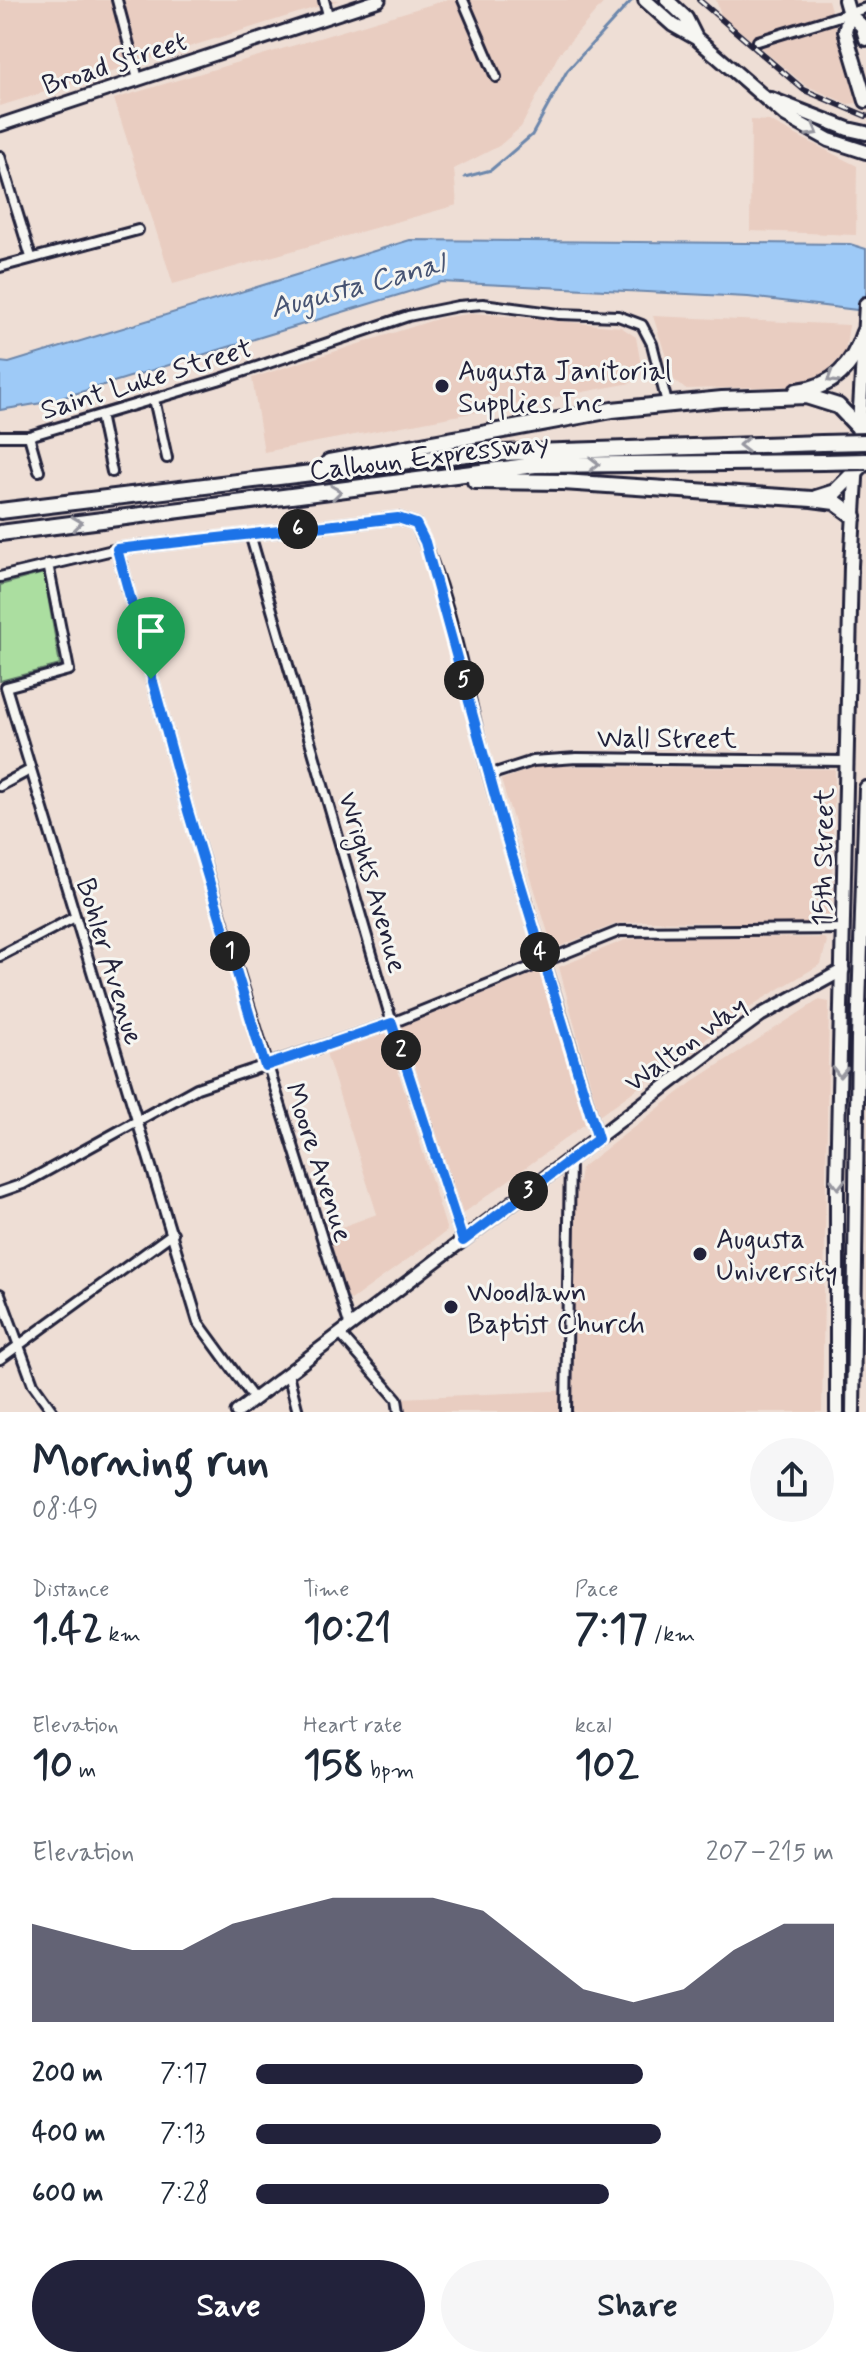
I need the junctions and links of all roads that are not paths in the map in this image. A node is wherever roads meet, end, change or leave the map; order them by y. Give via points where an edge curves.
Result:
1 (117, 0) edge
2 (324, 0) edge
3 (379, 0) edge
4 (463, 0) edge
5 (645, 0) edge
6 (667, 0) edge
7 (845, 0) edge
8 (866, 8) edge
9 (849, 14) junction
10 (328, 15) junction
11 (696, 38) junction
12 (866, 39) edge
13 (758, 41) dead end
14 (496, 77) dead end
15 (138, 79) junction
16 (768, 98) junction
17 (866, 101) edge
18 (0, 125) edge
19 (866, 133) edge
20 (866, 152) edge
21 (0, 156) edge
22 (138, 230) dead end
23 (31, 257) junction
24 (0, 267) edge
25 (866, 304) edge
26 (866, 311) edge
27 (864, 332) edge
28 (777, 396) junction
29 (154, 399) junction
30 (667, 403) junction
31 (100, 415) junction
32 (863, 431) edge
33 (0, 436) edge
34 (29, 436) junction
35 (866, 442) edge
36 (167, 458) dead end
37 (863, 465) edge
38 (39, 471) dead end
39 (112, 472) dead end
40 (418, 481) junction
41 (192, 488) junction
42 (812, 499) junction
43 (0, 511) edge
44 (854, 516) junction
45 (0, 533) edge
46 (250, 534) junction
47 (117, 549) junction
48 (48, 564) junction
49 (0, 577) edge
50 (847, 761) junction
51 (30, 770) junction
52 (489, 775) junction
53 (0, 786) edge
54 (866, 788) edge
55 (864, 903) edge
56 (75, 917) junction
57 (844, 929) junction
58 (0, 956) edge
59 (863, 962) edge
60 (544, 964) junction
61 (843, 970) junction
62 (392, 1023) junction
63 (265, 1066) junction
64 (861, 1099) edge
65 (137, 1121) junction
66 (598, 1139) junction
67 (570, 1160) junction
68 (0, 1192) edge
69 (173, 1233) junction
70 (463, 1241) junction
71 (0, 1294) edge
72 (345, 1330) junction
73 (18, 1345) junction
74 (0, 1359) edge
75 (288, 1374) junction
76 (254, 1399) junction
77 (53, 1412) edge
78 (237, 1412) edge
79 (298, 1412) edge
80 (399, 1412) edge
81 (566, 1412) edge
82 (837, 1412) edge
83 (853, 1412) edge

1 - 15 street
2 - 10 street
3 - 10 main road, Broad Street
4 - 14 street
5 - 11 main road
6 - 11 main road via 686,18
7 - 9 main road
8 - 9 street
9 - 12 main road via 862,26
9 - 13 street
9 - 17 main road via 845,31
10 - 15 main road, Broad Street
11 - 16 main road
15 - 18 main road, Broad Street
16 - 19 main road
16 -> 20 main road via 814,132
21 - 23 street
22 - 23 street
23 - 24 street
25 - 26 main road, 15th Street
26 - 27 main road, 15th Street
27 -> 28 highway via 856,356 837,376 812,389
27 - 32 main road, 15th Street
28 - 30 highway
28 - 32 highway via 829,403
29 - 30 street, Saint Luke Street via 408,316 483,304 618,316 642,325
29 - 31 street, Saint Luke Street
29 - 36 street
30 - 41 highway
31 - 34 street, Saint Luke Street
31 - 39 street
32 - 37 main road, 15th Street
33 - 34 street, Saint Luke Street
34 - 38 street
35 -> 41 highway, Calhoun Expressway, bridge via 467,454
40 -> 37 highway, Calhoun Expressway, bridge via 535,465
37 - 42 highway via 835,492
37 - 44 main road, 15th Street
40 - 42 highway via 563,482
45 -> 40 highway, Calhoun Expressway
41 - 43 highway, Calhoun Expressway
42 - 44 highway via 835,502
44 - 50 main road, 15th Street
46 - 47 street
46 - 52 street via 398,518 416,524
46 - 62 street, Wrights Avenue
47 - 48 street
47 - 63 street, Moore Avenue
48 - 49 street
48 - 51 street, Bohler Avenue via 69,670 6,687
50 - 52 street, Wall Street via 572,758 533,761
50 - 57 main road, 15th Street
51 - 53 street
51 - 56 street, Bohler Avenue
52 - 60 street
54 - 55 main road, 15th Street
55 - 59 main road, 15th Street
56 - 58 street
56 - 65 street, Bohler Avenue
57 - 60 street via 620,931
57 - 61 main road, 15th Street
59 - 61 main road, Walton Way
59 - 64 main road, 15th Street
60 - 62 street
60 - 66 street
61 - 66 main road, Walton Way via 761,1015
61 -> 82 main road, 15th Street
62 - 63 street
62 - 70 street, Wrights Avenue
63 - 65 street via 197,1088
63 - 72 street, Moore Avenue
64 - 83 main road, 15th Street
65 - 68 street
65 - 69 street, Bohler Avenue
66 - 67 main road, Walton Way
67 - 70 main road, Walton Way
67 - 81 street
69 - 73 street
69 - 76 street, Bohler Avenue via 198,1322
70 - 72 main road, Walton Way
71 - 73 street
72 - 75 main road, Walton Way
72 - 80 street, Moore Avenue via 397,1399
73 - 74 street
73 - 77 street via 33,1384
75 - 76 main road, Walton Way
75 - 79 street
76 - 78 main road, Walton Way

